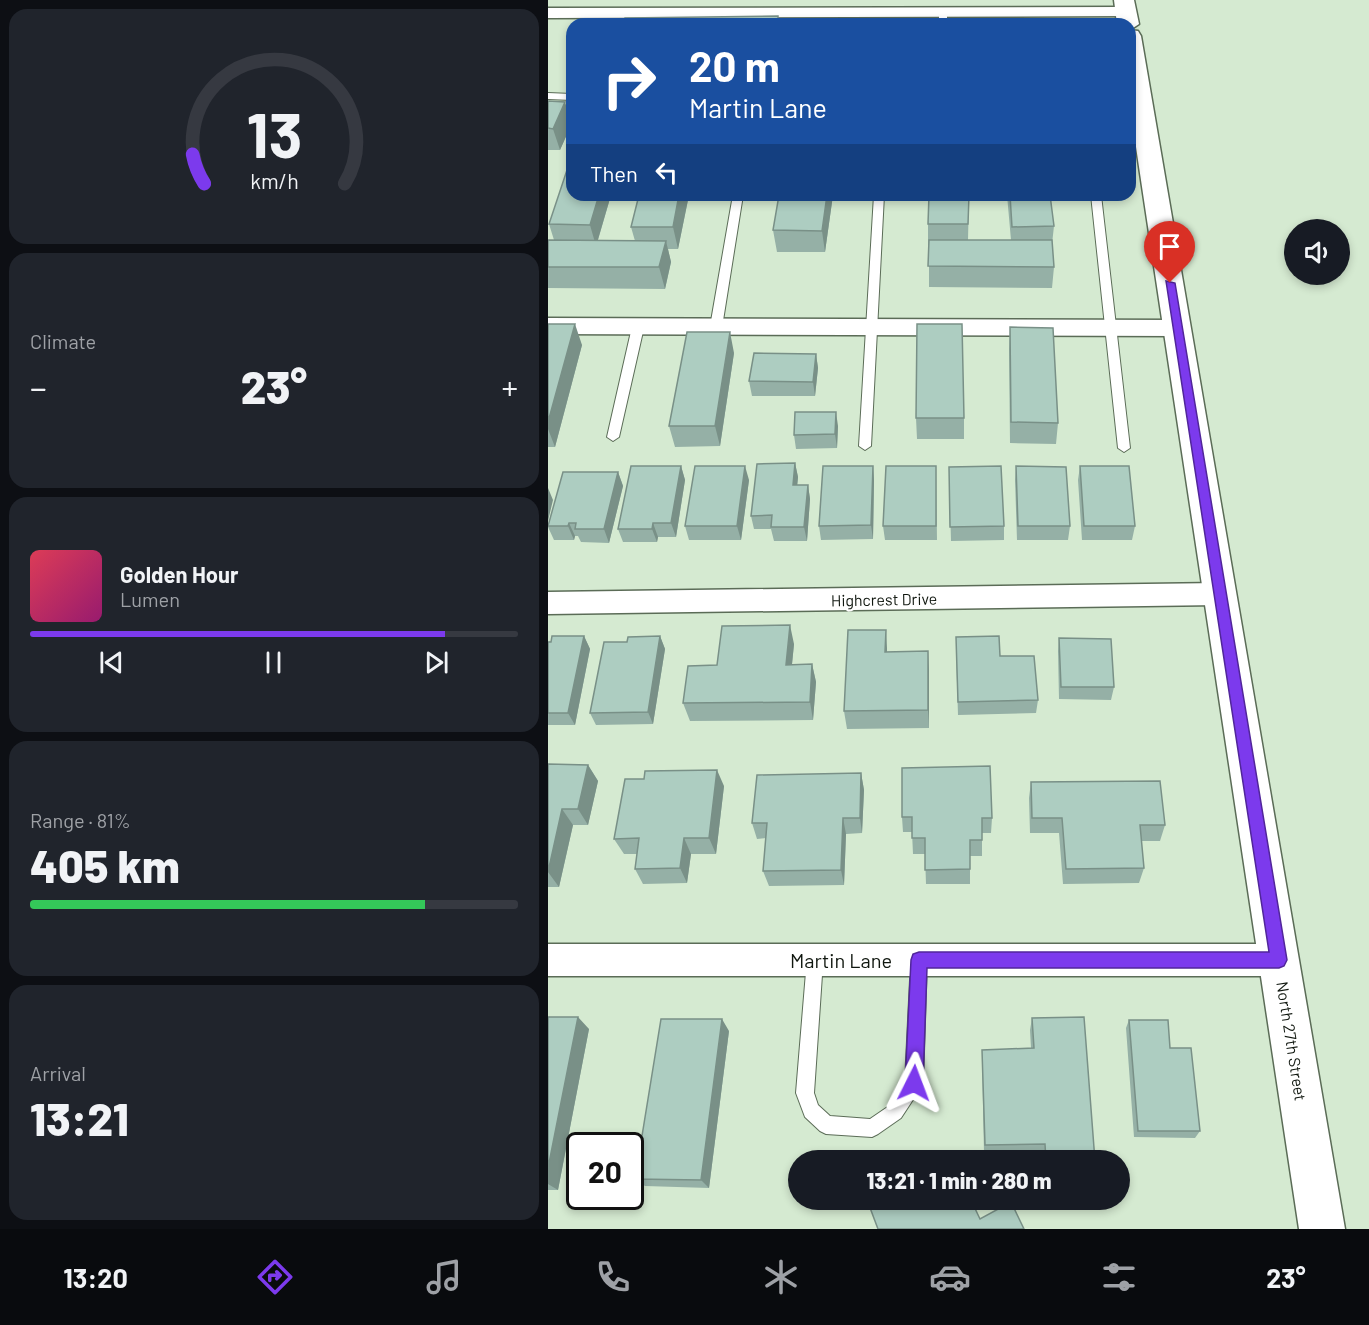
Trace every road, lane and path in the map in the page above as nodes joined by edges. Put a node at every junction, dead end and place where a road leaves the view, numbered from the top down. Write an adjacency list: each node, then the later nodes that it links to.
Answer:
1 (548, 13): 2 (street)
2 (943, 18): 3 (street)
3 (1127, 18)
4 (1136, 74): 15 (street, North 27th Street)
5 (548, 96): 6 (lane)
6 (566, 97)
7 (737, 201): 12 (lane)
8 (879, 201): 13 (lane)
9 (1097, 201): 14 (lane)
10 (548, 326): 11 (street)
11 (638, 327): 12 (street); 16 (lane)
12 (716, 327): 13 (street)
13 (871, 327): 14 (street); 17 (lane)
14 (1111, 328): 15 (street); 18 (lane)
15 (1177, 328): 19 (street, North 27th Street)
16 (613, 438)
17 (865, 446)
18 (1124, 448)
19 (1219, 594): 20 (street, Highcrest Drive); 24 (street, North 27th Street)
20 (548, 603)
21 (548, 960): 22 (street, Martin Lane)
22 (815, 960): 23 (street, Martin Lane); 23 (lane)
23 (919, 960): 24 (street, Martin Lane)
24 (1279, 960): 25 (street, North 27th Street)
25 (1322, 1229)

